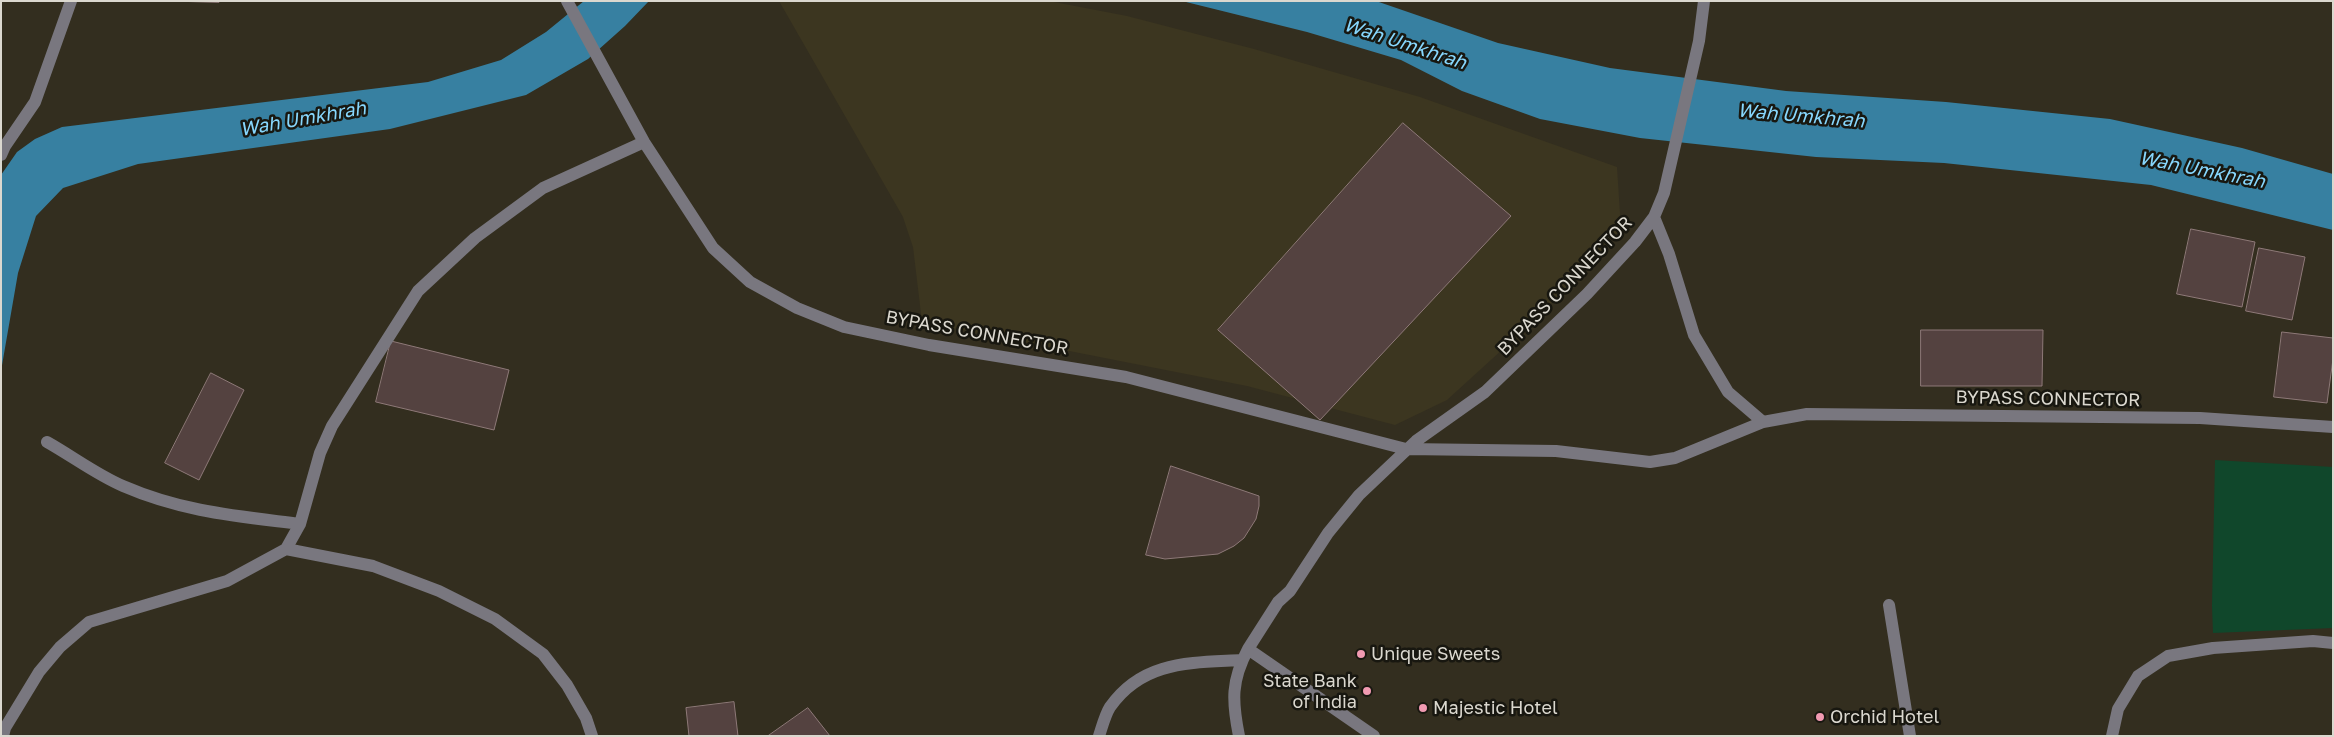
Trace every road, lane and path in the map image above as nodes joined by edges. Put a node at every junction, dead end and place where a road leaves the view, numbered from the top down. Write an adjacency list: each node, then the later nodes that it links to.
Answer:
1 (71, 1): 5 (street)
2 (568, 1): 4 (street, BYPASS CONNECTOR)
3 (1704, 1): 6 (street)
4 (644, 142): 10 (street, BYPASS CONNECTOR); 11 (street)
5 (1, 155)
6 (1654, 217): 7 (street, BYPASS CONNECTOR); 10 (street, BYPASS CONNECTOR)
7 (1763, 422): 8 (street, BYPASS CONNECTOR); 10 (street, BYPASS CONNECTOR)
8 (2333, 427)
9 (47, 442): 11 (street)
10 (1406, 449): 15 (street)
11 (300, 524): 12 (street)
12 (286, 549): 16 (street); 17 (street)
13 (1889, 605): 21 (street)
14 (2333, 643): 22 (street)
15 (1245, 655): 18 (street); 19 (street); 20 (street)
16 (3, 736)
17 (592, 736)
18 (1099, 736)
19 (1239, 736)
20 (1374, 736)
21 (1910, 736)
22 (2112, 736)

